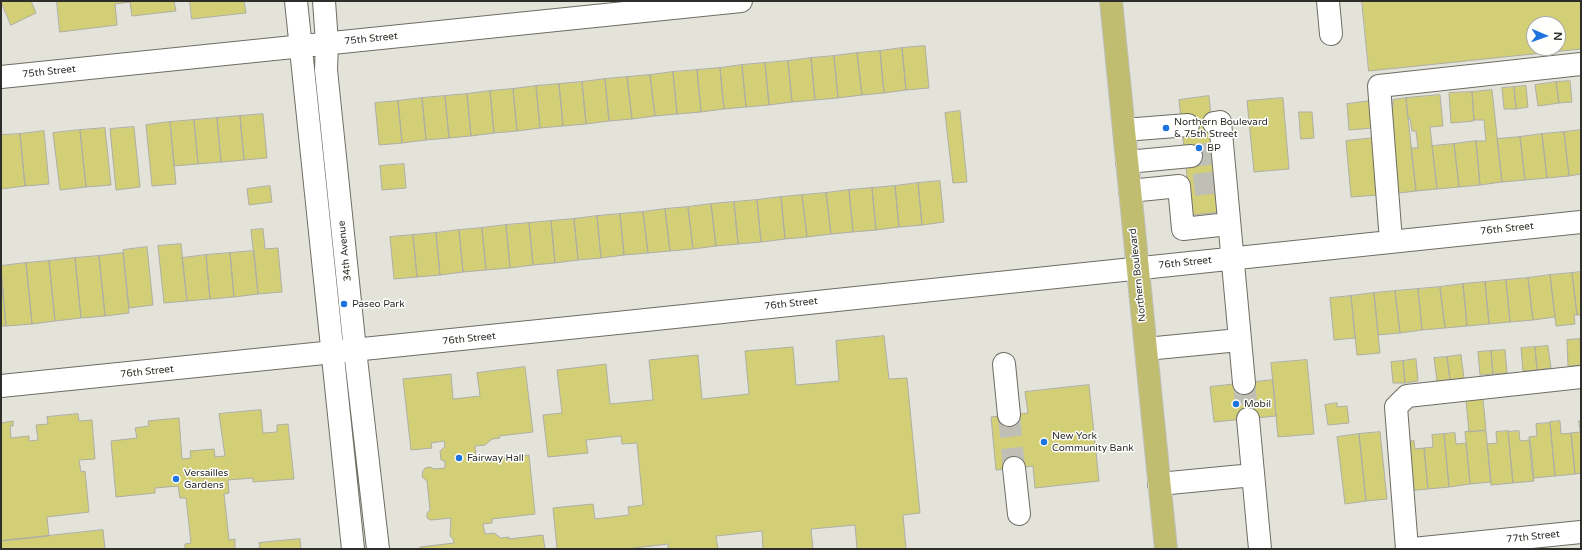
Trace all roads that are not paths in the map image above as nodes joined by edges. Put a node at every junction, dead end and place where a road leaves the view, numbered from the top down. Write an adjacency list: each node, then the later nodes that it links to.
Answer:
1 (296, 1): 8 (street)
2 (324, 1): 7 (street, 34th Avenue)
3 (741, 1): 7 (street, 75th Street)
4 (1111, 1): 13 (main road, Northern Boulevard)
5 (1328, 1): 6 (street)
6 (1331, 34)
7 (327, 43): 8 (street, 75th Street); 24 (street, 34th Avenue)
8 (301, 46): 10 (street, 75th Street); 25 (street)
9 (1581, 64): 19 (street)
10 (1, 77)
11 (1214, 122): 18 (street)
12 (1188, 125): 13 (street)
13 (1124, 130): 15 (main road, Northern Boulevard)
14 (1191, 156): 15 (street)
15 (1127, 162): 16 (main road, Northern Boulevard)
16 (1130, 191): 18 (street); 21 (main road, Northern Boulevard)
17 (1581, 222): 19 (street, 76th Street)
18 (1228, 224): 20 (street)
19 (1391, 241): 20 (street, 76th Street)
20 (1231, 258): 21 (street, 76th Street); 22 (street)
21 (1138, 268): 23 (main road, Northern Boulevard); 24 (street, 76th Street)
22 (1240, 340): 23 (street); 28 (street)
23 (1146, 349): 34 (main road, Northern Boulevard)
24 (355, 350): 25 (street, 76th Street); 38 (street, 34th Avenue)
25 (332, 353): 29 (street, 76th Street); 37 (street)
26 (1004, 364): 30 (street)
27 (1581, 377): 41 (street)
28 (1244, 383)
29 (1, 386)
30 (1009, 415)
31 (1248, 419): 33 (street)
32 (1014, 468): 35 (street)
33 (1253, 475): 34 (street); 40 (street)
34 (1159, 484): 39 (main road, Northern Boulevard)
35 (1019, 514)
36 (1581, 532): 42 (street, 77th Street)
37 (353, 549)
38 (378, 549)
39 (1166, 549)
40 (1260, 549)
41 (1407, 549)
42 (1413, 549)

